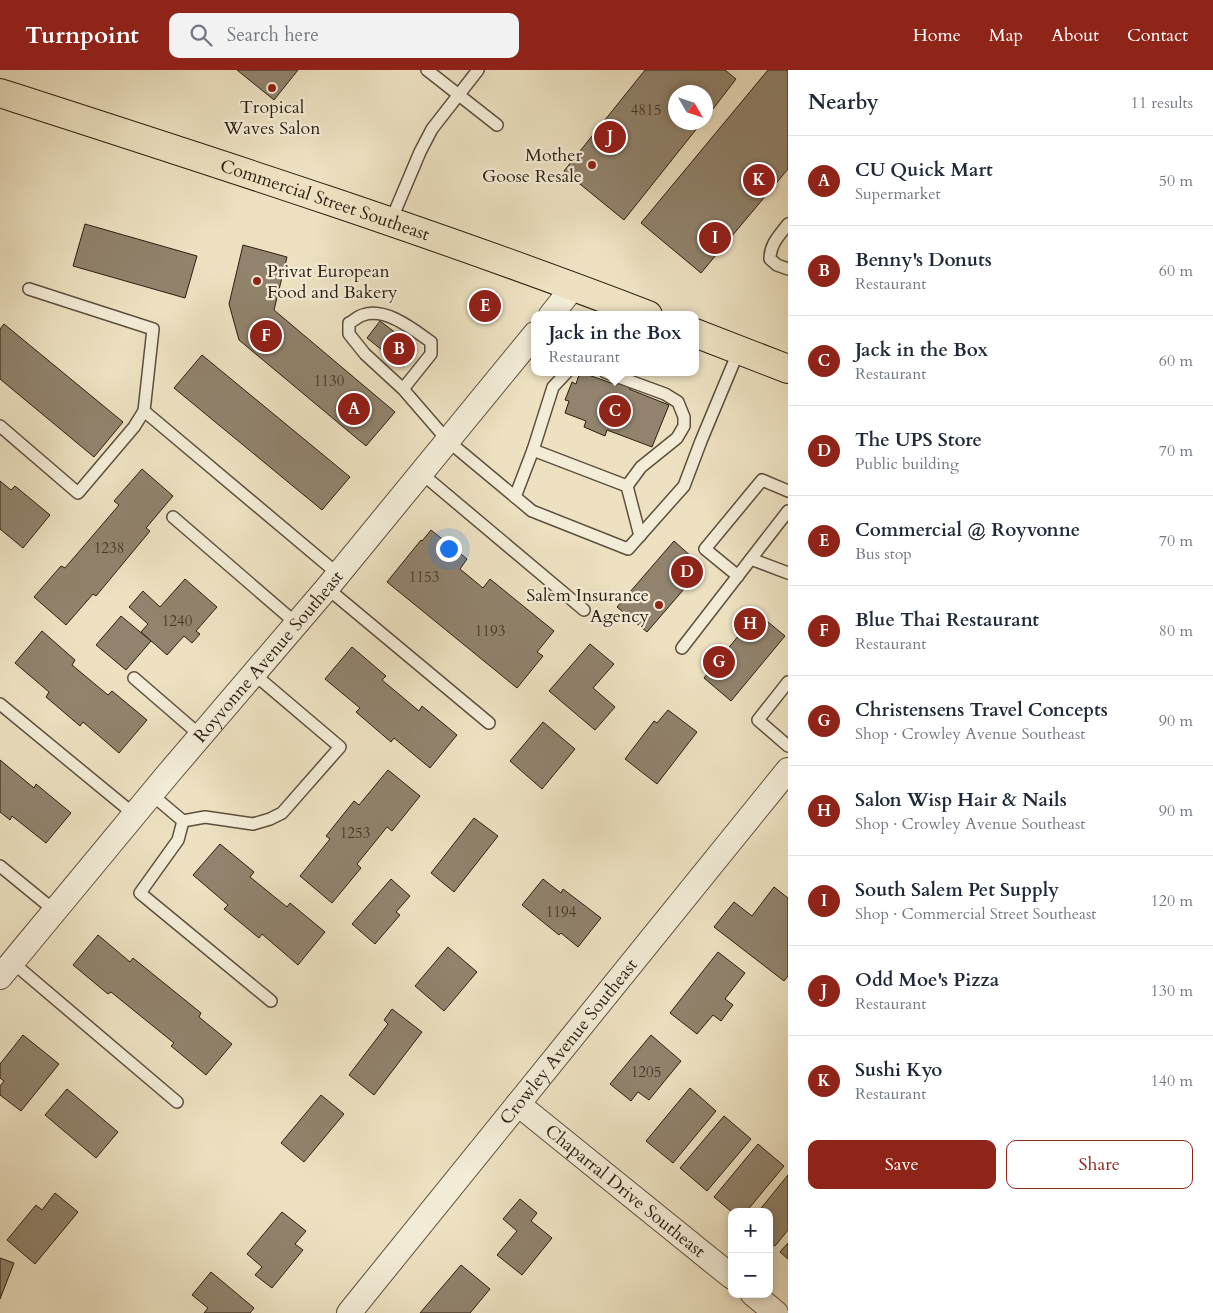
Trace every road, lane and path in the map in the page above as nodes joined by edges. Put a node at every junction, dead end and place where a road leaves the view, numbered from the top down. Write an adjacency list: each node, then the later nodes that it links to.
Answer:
1 (427, 70): 4 (lane)
2 (478, 70): 4 (lane)
3 (0, 93): 6 (main road, Commercial Street Southeast)
4 (459, 94): 5 (lane); 6 (lane)
5 (497, 125)
6 (390, 222): 9 (main road, Commercial Street Southeast)
7 (788, 224): 8 (lane)
8 (788, 269)
9 (574, 286): 11 (street); 12 (main road, Commercial Street Southeast)
10 (29, 289): 20 (lane)
11 (554, 311)
12 (638, 311)
13 (699, 335): 15 (main road)
14 (531, 339): 22 (street, Royvonne Avenue Southeast)
15 (739, 350): 16 (main road); 30 (lane)
16 (788, 368)
17 (563, 376): 23 (lane)
18 (616, 376): 25 (lane)
19 (403, 389): 19 (lane); 22 (lane)
20 (144, 411): 21 (lane); 34 (lane)
21 (0, 426)
22 (448, 441): 24 (street, Royvonne Avenue Southeast); 27 (lane)
23 (533, 450): 25 (lane); 27 (lane)
24 (421, 473): 34 (street, Royvonne Avenue Southeast); 35 (lane)
25 (627, 486): 30 (lane)
26 (788, 491): 33 (lane)
27 (515, 497): 30 (lane)
28 (788, 511): 31 (lane)
29 (173, 517): 36 (lane)
30 (640, 536)
31 (751, 559): 32 (lane); 33 (lane)
32 (788, 573)
33 (738, 576): 37 (lane)
34 (333, 581): 36 (street, Royvonne Avenue Southeast); 42 (lane)
35 (584, 610)
36 (297, 624): 38 (street, Royvonne Avenue Southeast)
37 (682, 648)
38 (254, 674): 43 (street, Royvonne Avenue Southeast); 48 (lane)
39 (134, 678): 43 (lane)
40 (788, 682): 44 (lane)
41 (0, 704): 47 (lane)
42 (489, 723)
43 (201, 736): 46 (street, Royvonne Avenue Southeast)
44 (788, 746)
45 (788, 770): 54 (street, Crowley Avenue Southeast)
46 (151, 794): 47 (street, Royvonne Avenue Southeast); 48 (lane)
47 (135, 815): 50 (street, Royvonne Avenue Southeast)
48 (183, 821): 52 (lane)
49 (0, 866): 50 (lane)
50 (55, 911): 51 (street, Royvonne Avenue Southeast)
51 (6, 970): 53 (lane)
52 (271, 1001)
53 (177, 1102)
54 (518, 1104): 55 (street, Chaparral Drive Southeast); 57 (street, Crowley Avenue Southeast)
55 (728, 1274)
56 (758, 1298): 58 (street)
57 (349, 1313)
58 (776, 1313)

